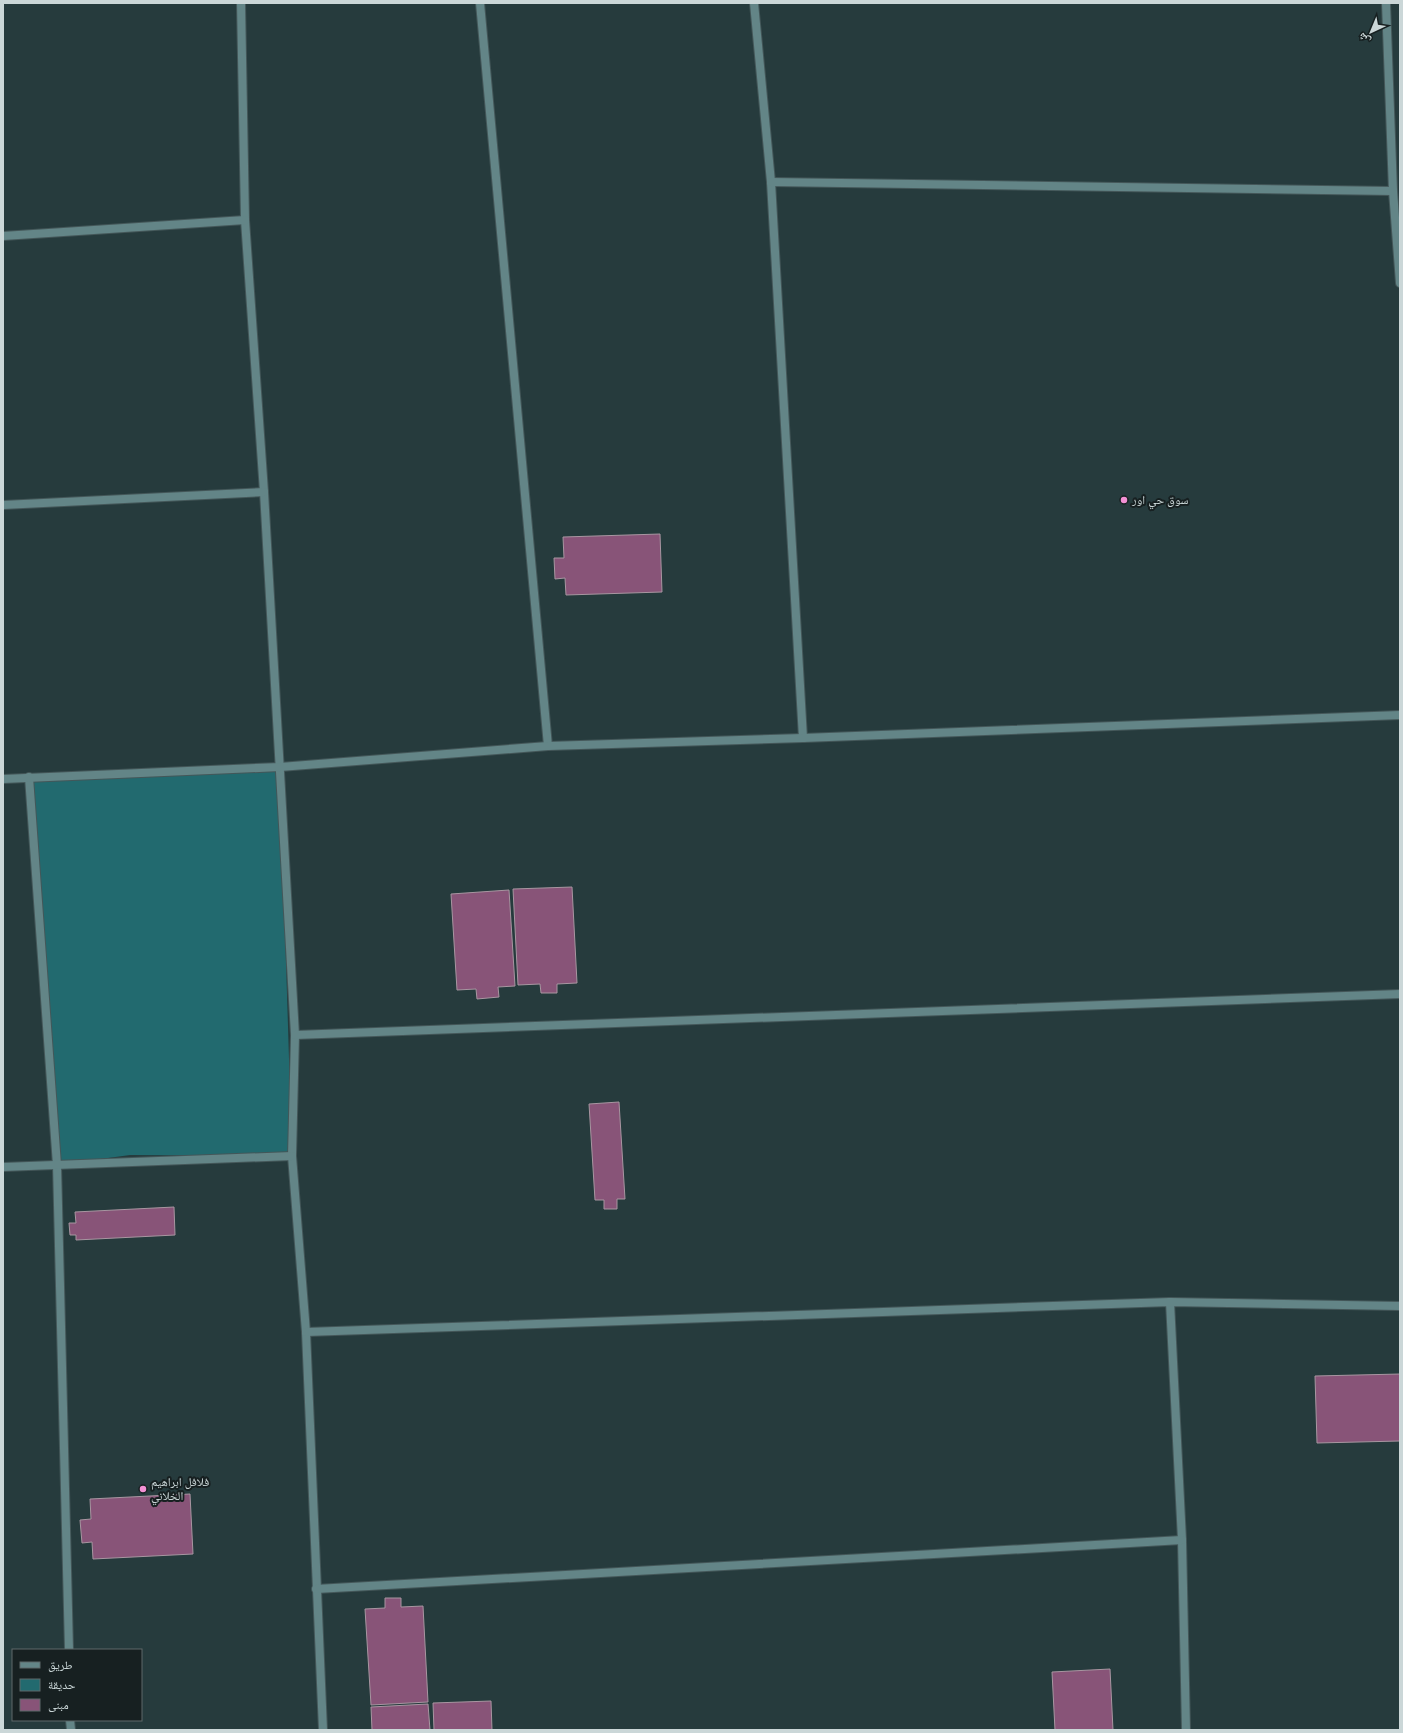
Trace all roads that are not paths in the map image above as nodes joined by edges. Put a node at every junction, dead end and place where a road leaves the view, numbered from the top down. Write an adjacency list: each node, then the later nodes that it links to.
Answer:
1 (241, 3): 7 (street)
2 (480, 3): 14 (street)
3 (754, 3): 5 (street)
4 (1386, 3): 6 (street)
5 (771, 182): 6 (street); 13 (street)
6 (1393, 191): 9 (street)
7 (245, 220): 8 (street); 10 (street)
8 (3, 236)
9 (1400, 284)
10 (264, 492): 11 (street); 15 (street)
11 (3, 505)
12 (1400, 715): 13 (street)
13 (803, 738): 14 (street)
14 (548, 746): 15 (street)
15 (280, 767): 16 (street); 19 (street)
16 (28, 778): 17 (street); 21 (street)
17 (3, 779)
18 (1400, 994): 19 (street)
19 (295, 1035): 20 (street)
20 (292, 1156): 21 (street); 25 (street)
21 (56, 1165): 22 (street); 28 (street)
22 (3, 1167)
23 (1170, 1302): 24 (street); 25 (street); 26 (street)
24 (1400, 1306)
25 (306, 1332): 27 (street)
26 (1182, 1540): 27 (street); 30 (street)
27 (316, 1589): 29 (street)
28 (69, 1649)
29 (322, 1730)
30 (1186, 1730)

